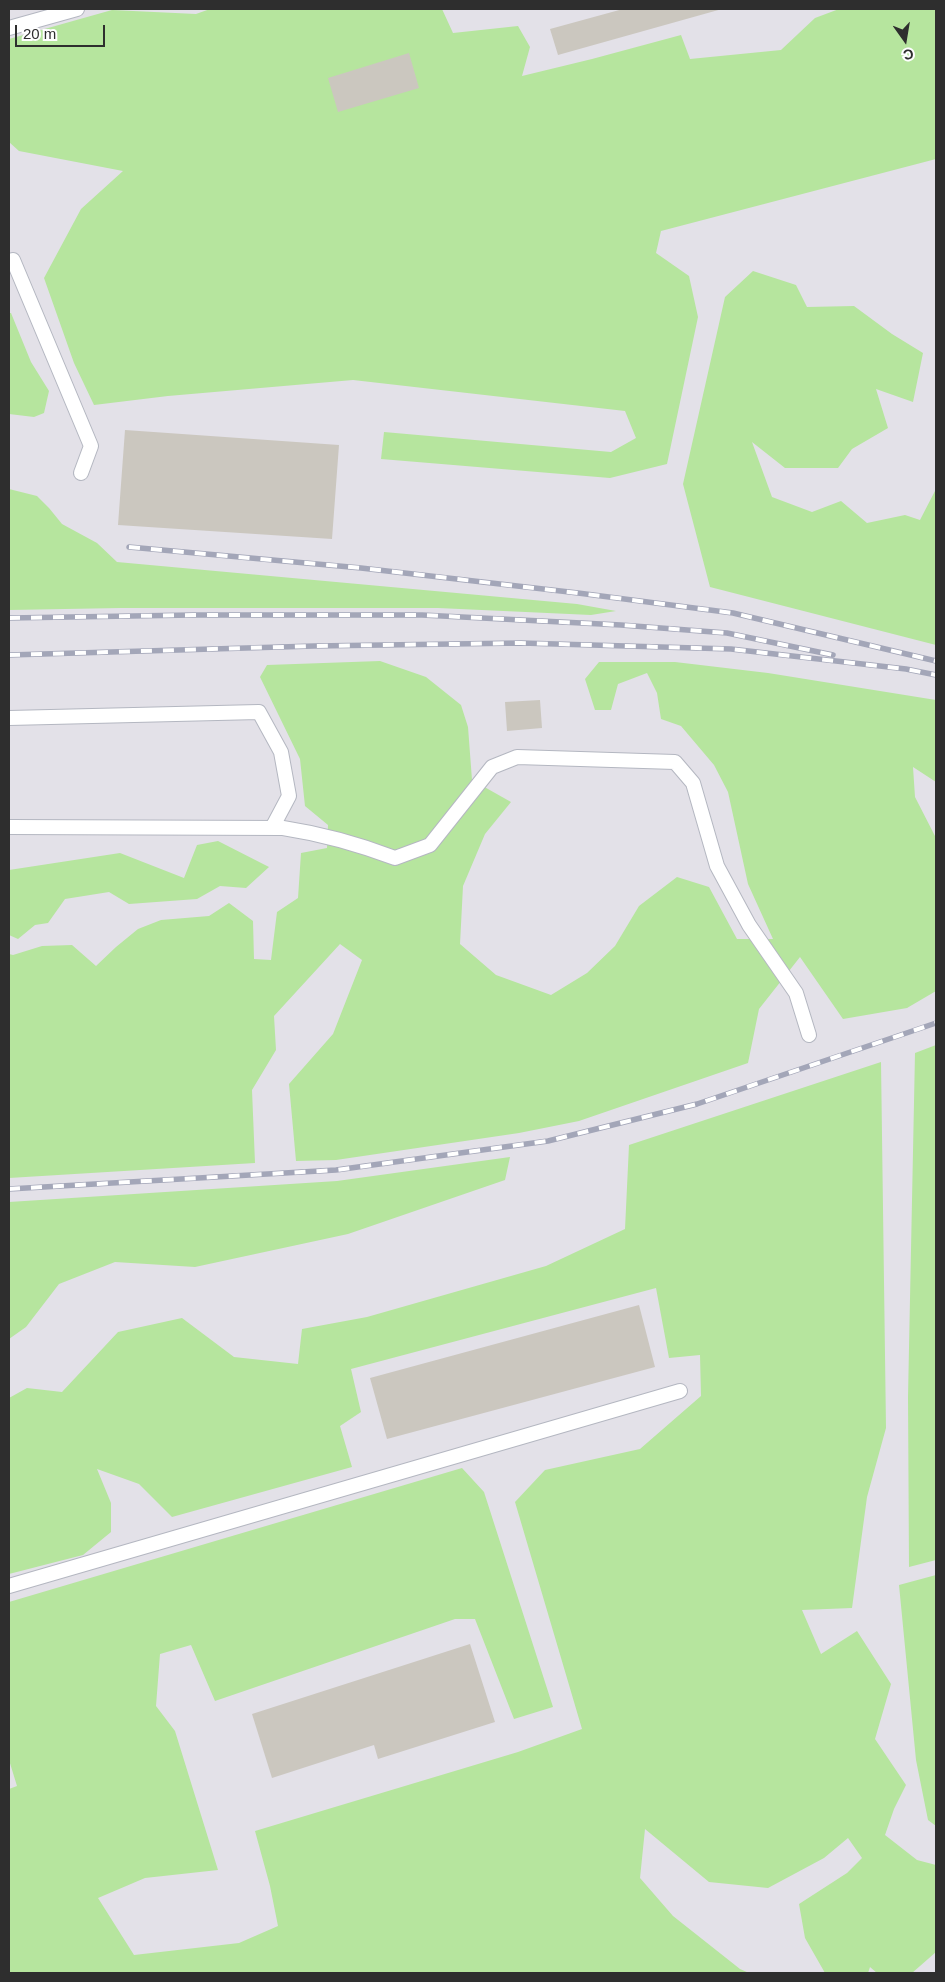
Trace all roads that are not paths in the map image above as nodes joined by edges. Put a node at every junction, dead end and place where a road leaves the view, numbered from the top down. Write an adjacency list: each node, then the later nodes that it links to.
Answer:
1 (77, 9): 2 (lane)
2 (9, 28)
3 (9, 261): 4 (lane)
4 (81, 473)
5 (9, 718): 7 (lane)
6 (9, 827): 7 (lane)
7 (272, 828): 8 (lane)
8 (809, 1035)
9 (680, 1391): 10 (lane)
10 (9, 1586)

